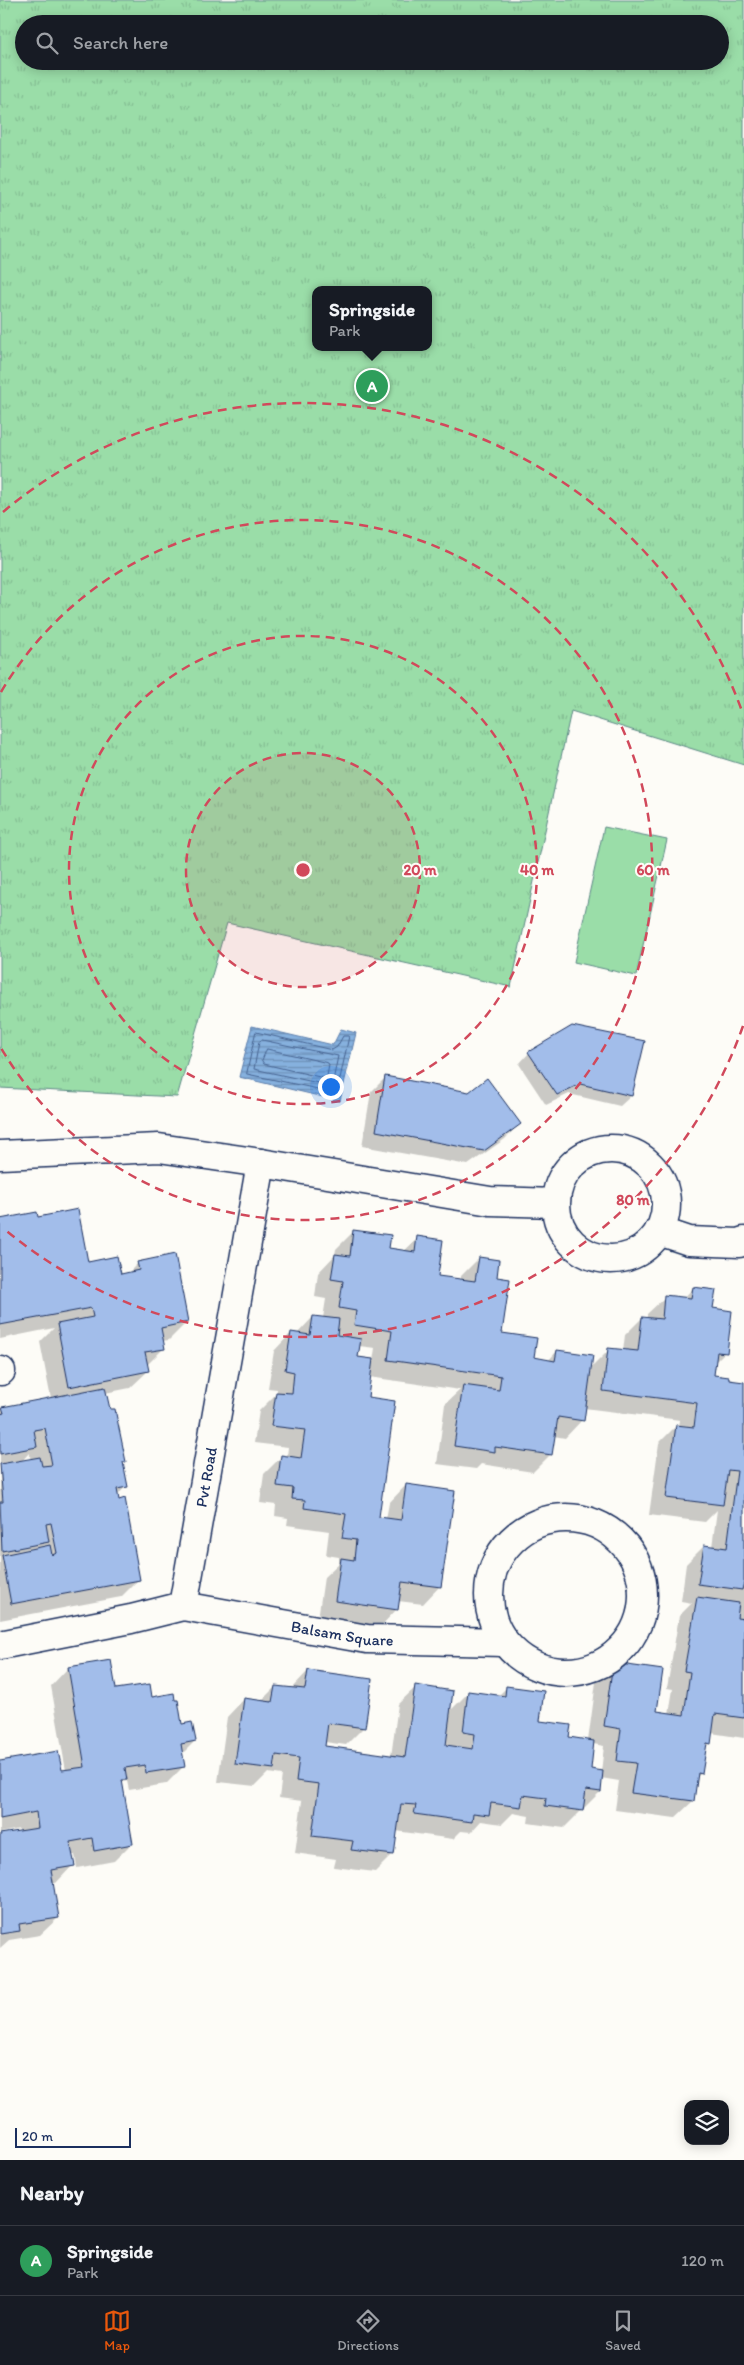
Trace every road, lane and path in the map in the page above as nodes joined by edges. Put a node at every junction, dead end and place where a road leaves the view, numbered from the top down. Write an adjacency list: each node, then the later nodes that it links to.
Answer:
1 (0, 1156): 2 (lane)
2 (261, 1163): 3 (lane); 6 (lane, Pvt Road)
3 (555, 1203): 4 (lane); 4 (lane)
4 (659, 1231): 5 (lane)
5 (744, 1241)
6 (183, 1606): 7 (lane, Balsam Square); 8 (lane)
7 (504, 1642): 7 (lane)
8 (0, 1645)

